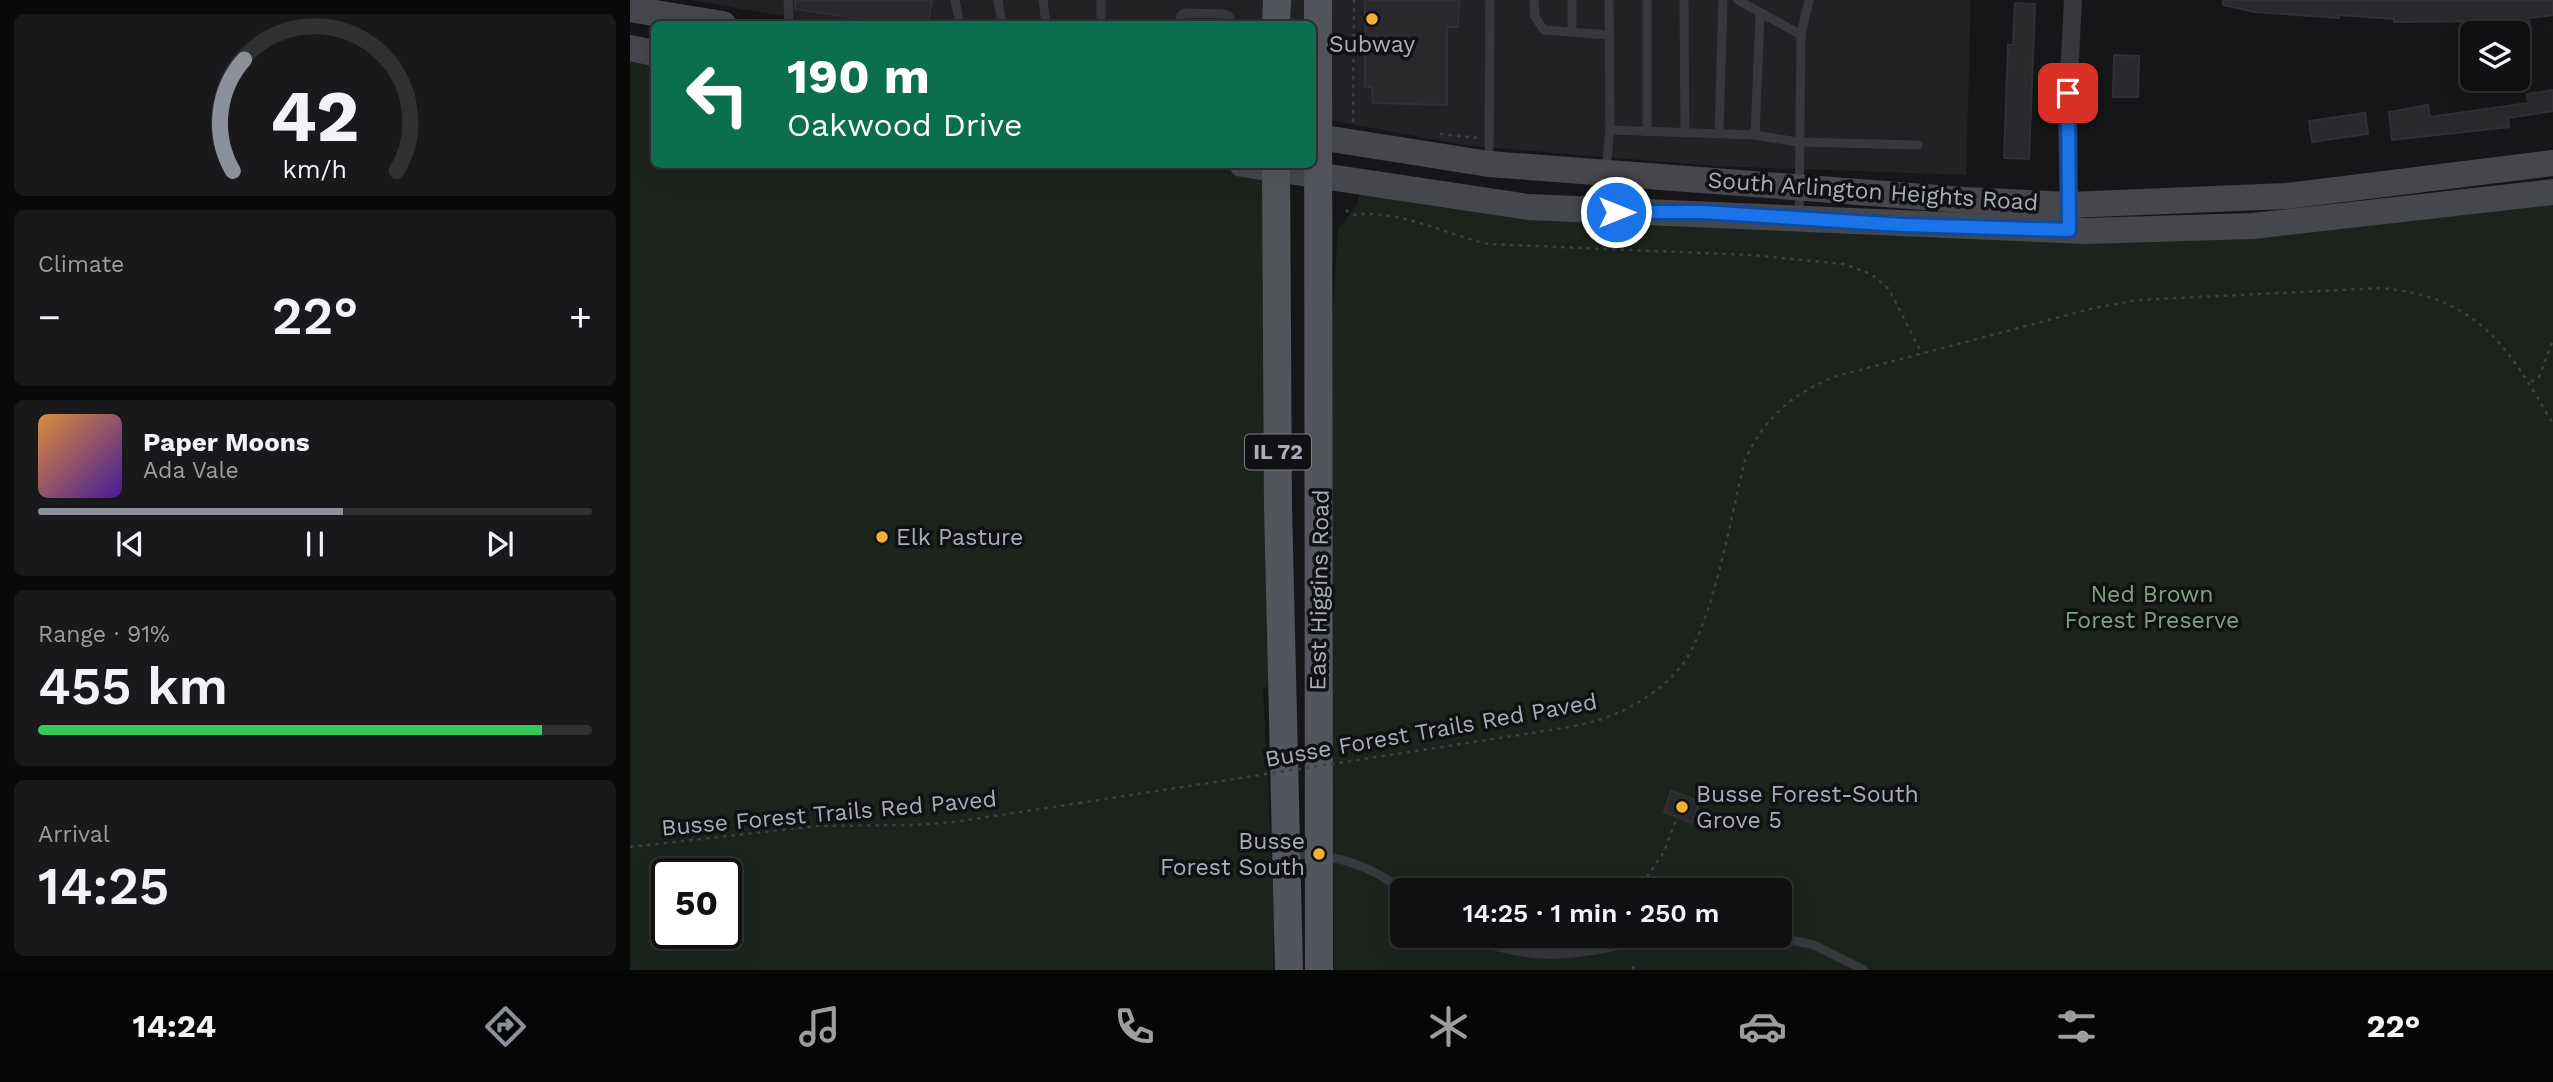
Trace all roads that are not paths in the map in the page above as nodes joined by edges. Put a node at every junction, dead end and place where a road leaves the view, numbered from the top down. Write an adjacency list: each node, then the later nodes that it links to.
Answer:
1 (788, 0): 21 (lane)
2 (956, 0): 22 (lane)
3 (998, 0): 23 (lane)
4 (1043, 0): 24 (lane)
5 (1101, 0): 25 (lane)
6 (1277, 0): 28 (main road)
7 (1318, 0): 39 (main road, East Higgins Road / IL 72)
8 (1490, 0): 42 (lane)
9 (1534, 0): 29 (lane)
10 (1572, 0): 29 (lane)
11 (1609, 0): 30 (lane)
12 (1647, 0): 35 (lane)
13 (1684, 0): 36 (lane)
14 (1723, 0): 37 (lane)
15 (1738, 0): 19 (lane)
16 (1809, 0): 31 (lane)
17 (2073, 0): 50 (street)
18 (630, 9): 20 (main road)
19 (1760, 14): 31 (lane); 38 (lane)
20 (704, 21)
21 (789, 21)
22 (960, 21)
23 (1002, 21)
24 (1046, 21)
25 (1101, 21)
26 (1181, 21): 27 (lane)
27 (1230, 21)
28 (1276, 21)
29 (1572, 32): 30 (lane)
30 (1609, 35): 34 (lane)
31 (1801, 35): 40 (lane)
32 (630, 48): 33 (main road)
33 (651, 52)
34 (1611, 130): 35 (lane); 45 (lane)
35 (1647, 132): 36 (lane)
36 (1685, 133): 37 (lane)
37 (1719, 133): 38 (lane)
38 (1755, 135): 40 (lane)
39 (1316, 136): 42 (main road, South Arlington Heights Road); 46 (main road, East Higgins Road / IL 72)
40 (1798, 142): 41 (lane); 47 (lane)
41 (1918, 145)
42 (1489, 151): 45 (main road, South Arlington Heights Road)
43 (2553, 163): 50 (main road, South Arlington Heights Road)
44 (1276, 168): 46 (main road, South Arlington Heights Road); 53 (main road, East Higgins Road / IL 72)
45 (1606, 172): 47 (main road, South Arlington Heights Road); 49 (lane)
46 (1319, 178): 49 (main road, South Arlington Heights Road); 52 (main road, East Higgins Road / IL 72)
47 (1797, 188): 50 (main road, South Arlington Heights Road); 51 (lane)
48 (2553, 192): 50 (main road, South Arlington Heights Road)
49 (1602, 212): 51 (main road, South Arlington Heights Road)
50 (2069, 217): 51 (main road, South Arlington Heights Road)
51 (1799, 218)
52 (1319, 853): 53 (lane); 54 (lane); 59 (main road, East Higgins Road / IL 72)
53 (1287, 854): 58 (main road, East Higgins Road / IL 72)
54 (1390, 880)
55 (1792, 940): 60 (lane)
56 (1501, 948): 57 (lane)
57 (1623, 948)
58 (1289, 970)
59 (1319, 970)
60 (1864, 970)

